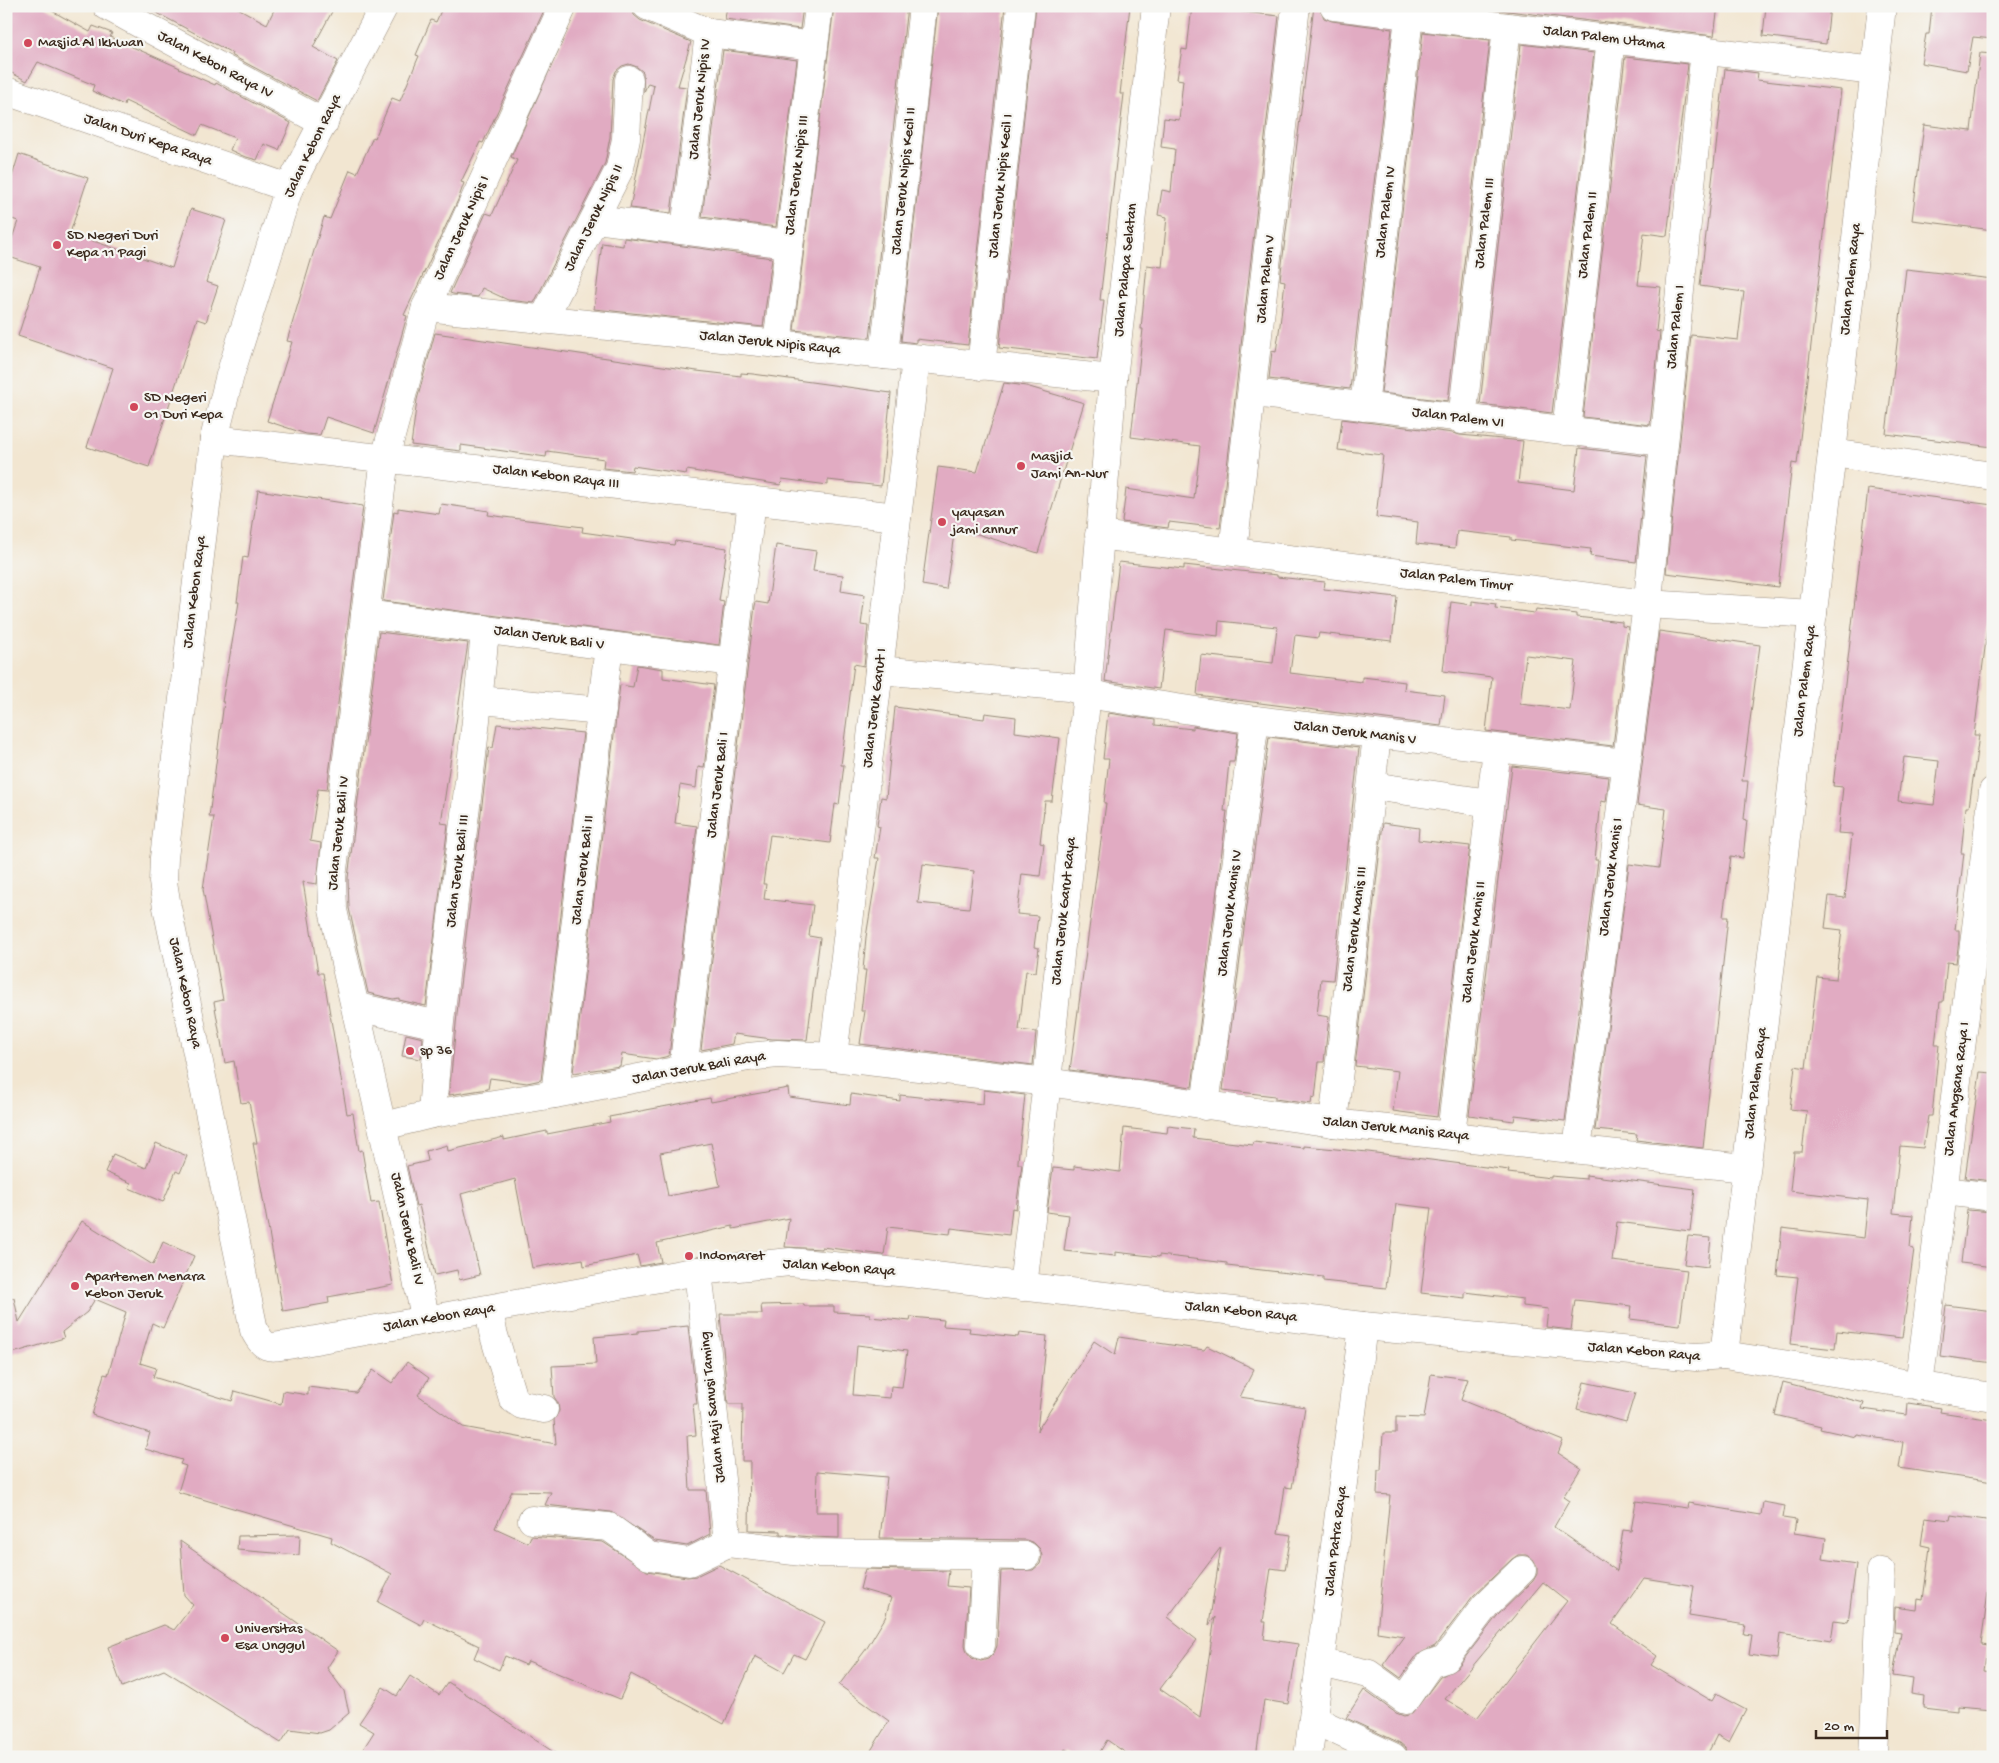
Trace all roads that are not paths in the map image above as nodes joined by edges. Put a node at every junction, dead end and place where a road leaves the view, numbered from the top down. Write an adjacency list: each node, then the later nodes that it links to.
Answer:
1 (107, 6): 21 (street, Jalan Kebon Raya IV)
2 (384, 6): 21 (street, Jalan Kebon Raya)
3 (563, 6): 26 (street, Jalan Jeruk Nipis I)
4 (647, 6): 14 (street, Jalan Jeruk Nipis IV)
5 (819, 6): 16 (street, Jalan Jeruk Nipis III)
6 (923, 6): 29 (street, Jalan Jeruk Nipis Kecil II)
7 (1021, 6): 31 (street, Jalan Jeruk Nipis Kecil I)
8 (1156, 6): 32 (street, Jalan Palapa Selatan)
9 (1296, 6): 33 (street, Jalan Palem V)
10 (1334, 6): 12 (street, Jalan Palem Utama)
11 (1882, 6): 18 (street, Jalan Palem Raya)
12 (1409, 17): 13 (street, Jalan Palem Utama); 34 (street, Jalan Palem IV)
13 (1508, 26): 15 (street, Jalan Palem Utama); 35 (street, Jalan Palem III)
14 (709, 33): 16 (street); 24 (street, Jalan Jeruk Nipis IV)
15 (1611, 39): 17 (street, Jalan Palem Utama); 36 (street, Jalan Palem II)
16 (814, 46): 25 (street, Jalan Jeruk Nipis III)
17 (1705, 50): 18 (street, Jalan Palem Utama); 38 (street, Jalan Palem I)
18 (1874, 71): 39 (street, Jalan Palem Raya)
19 (629, 80): 23 (street, Jalan Jeruk Nipis II)
20 (6, 91): 22 (street, Jalan Duri Kepa Raya)
21 (324, 123): 22 (street, Jalan Kebon Raya)
22 (289, 188): 37 (street, Jalan Kebon Raya)
23 (596, 219): 24 (street); 27 (street, Jalan Jeruk Nipis II)
24 (684, 230): 25 (street)
25 (788, 244): 28 (street, Jalan Jeruk Nipis III)
26 (426, 307): 27 (street, Jalan Jeruk Nipis Raya); 40 (street, Jalan Jeruk Nipis I)
27 (543, 320): 28 (street, Jalan Jeruk Nipis Raya)
28 (777, 344): 29 (street, Jalan Jeruk Nipis Raya)
29 (884, 355): 30 (street, Jalan Jeruk Nipis Raya)
30 (916, 359): 31 (street, Jalan Jeruk Nipis Raya); 43 (street, Jalan Jeruk Garut I)
31 (980, 366): 32 (street, Jalan Jeruk Nipis Raya)
32 (1113, 380): 44 (street, Jalan Palapa Selatan)
33 (1253, 394): 34 (street, Jalan Palem VI); 45 (street, Jalan Palem V)
34 (1364, 407): 35 (street, Jalan Palem VI)
35 (1462, 420): 36 (street, Jalan Palem VI)
36 (1566, 431): 38 (street, Jalan Palem VI)
37 (214, 439): 40 (street, Jalan Kebon Raya III); 81 (street, Jalan Kebon Raya)
38 (1664, 442): 46 (street, Jalan Palem I)
39 (1832, 453): 41 (street); 48 (street, Jalan Palem Raya)
40 (385, 458): 42 (street, Jalan Kebon Raya III); 47 (street, Jalan Jeruk Bali IV)
41 (1993, 476)
42 (752, 500): 43 (street, Jalan Kebon Raya III); 51 (street, Jalan Jeruk Bali I)
43 (898, 517): 52 (street, Jalan Jeruk Garut I)
44 (1100, 535): 45 (street, Jalan Palem Timur); 53 (street, Jalan Jeruk Garut Raya)
45 (1233, 552): 46 (street, Jalan Palem Timur)
46 (1646, 604): 48 (street, Jalan Palem Timur); 59 (street, Jalan Jeruk Manis I)
47 (365, 614): 49 (street, Jalan Jeruk Bali V); 63 (street, Jalan Jeruk Bali IV)
48 (1813, 614): 75 (street, Jalan Palem Raya)
49 (485, 629): 50 (street, Jalan Jeruk Bali V); 54 (street, Jalan Jeruk Bali III)
50 (609, 646): 51 (street, Jalan Jeruk Bali V); 55 (street, Jalan Jeruk Bali II)
51 (732, 662): 66 (street, Jalan Jeruk Bali I)
52 (879, 670): 53 (street, Jalan Jeruk Manis V); 65 (street, Jalan Jeruk Garut I)
53 (1086, 692): 56 (street, Jalan Jeruk Manis V); 67 (street, Jalan Jeruk Garut Raya)
54 (480, 700): 55 (street); 64 (street, Jalan Jeruk Bali III)
55 (602, 711): 68 (street, Jalan Jeruk Bali II)
56 (1255, 720): 57 (street, Jalan Jeruk Manis V); 69 (street, Jalan Jeruk Manis IV)
57 (1377, 736): 58 (street, Jalan Jeruk Manis V); 60 (street, Jalan Jeruk Manis III)
58 (1497, 749): 59 (street, Jalan Jeruk Manis V); 62 (street, Jalan Jeruk Manis II)
59 (1626, 763): 74 (street, Jalan Jeruk Manis I)
60 (1372, 786): 62 (street); 71 (street, Jalan Jeruk Manis III)
61 (1993, 791): 76 (street, Jalan Angsana Raya I)
62 (1490, 803): 73 (street, Jalan Jeruk Manis II)
63 (357, 1007): 64 (street); 72 (street, Jalan Jeruk Bali IV)
64 (438, 1025): 70 (street, Jalan Jeruk Bali III)
65 (834, 1057): 66 (street, Jalan Jeruk Bali Raya); 67 (street, Jalan Jeruk Bali Raya)
66 (683, 1070): 68 (street, Jalan Jeruk Bali Raya)
67 (1047, 1082): 69 (street, Jalan Jeruk Manis Raya); 79 (street, Jalan Jeruk Garut Raya)
68 (555, 1094): 70 (street, Jalan Jeruk Bali Raya)
69 (1206, 1106): 71 (street, Jalan Jeruk Manis Raya)
70 (432, 1114): 72 (street, Jalan Jeruk Bali Raya)
71 (1333, 1123): 73 (street, Jalan Jeruk Manis Raya)
72 (384, 1126): 81 (street, Jalan Jeruk Bali IV)
73 (1451, 1134): 74 (street, Jalan Jeruk Manis Raya)
74 (1577, 1149): 75 (street, Jalan Jeruk Manis Raya)
75 (1745, 1168): 83 (street, Jalan Palem Raya)
76 (1945, 1191): 77 (street); 84 (street, Jalan Angsana Raya I)
77 (1993, 1197)
78 (698, 1270): 79 (street, Jalan Kebon Raya); 80 (street, Jalan Kebon Raya); 88 (street, Jalan Haji Sanusi Taming)
79 (1023, 1287): 82 (street, Jalan Kebon Raya)
80 (489, 1309): 81 (street, Jalan Kebon Raya); 86 (street)
81 (426, 1320)
82 (1363, 1326): 83 (street, Jalan Kebon Raya); 94 (street, Jalan Patra Raya)
83 (1724, 1355): 84 (street, Jalan Kebon Raya)
84 (1919, 1386): 85 (street, Jalan Kebon Raya)
85 (1993, 1397)
86 (544, 1409)
87 (532, 1520): 88 (street)
88 (728, 1543): 89 (street)
89 (986, 1556): 90 (street); 93 (street)
90 (1026, 1556)
91 (1522, 1570): 94 (street)
92 (1882, 1571): 98 (street)
93 (981, 1645)
94 (1321, 1663): 95 (street, Jalan Patra Raya)
95 (1314, 1720): 96 (street, Jalan Patra Raya); 97 (street)
96 (1308, 1757)
97 (1393, 1757)
98 (1873, 1757)

